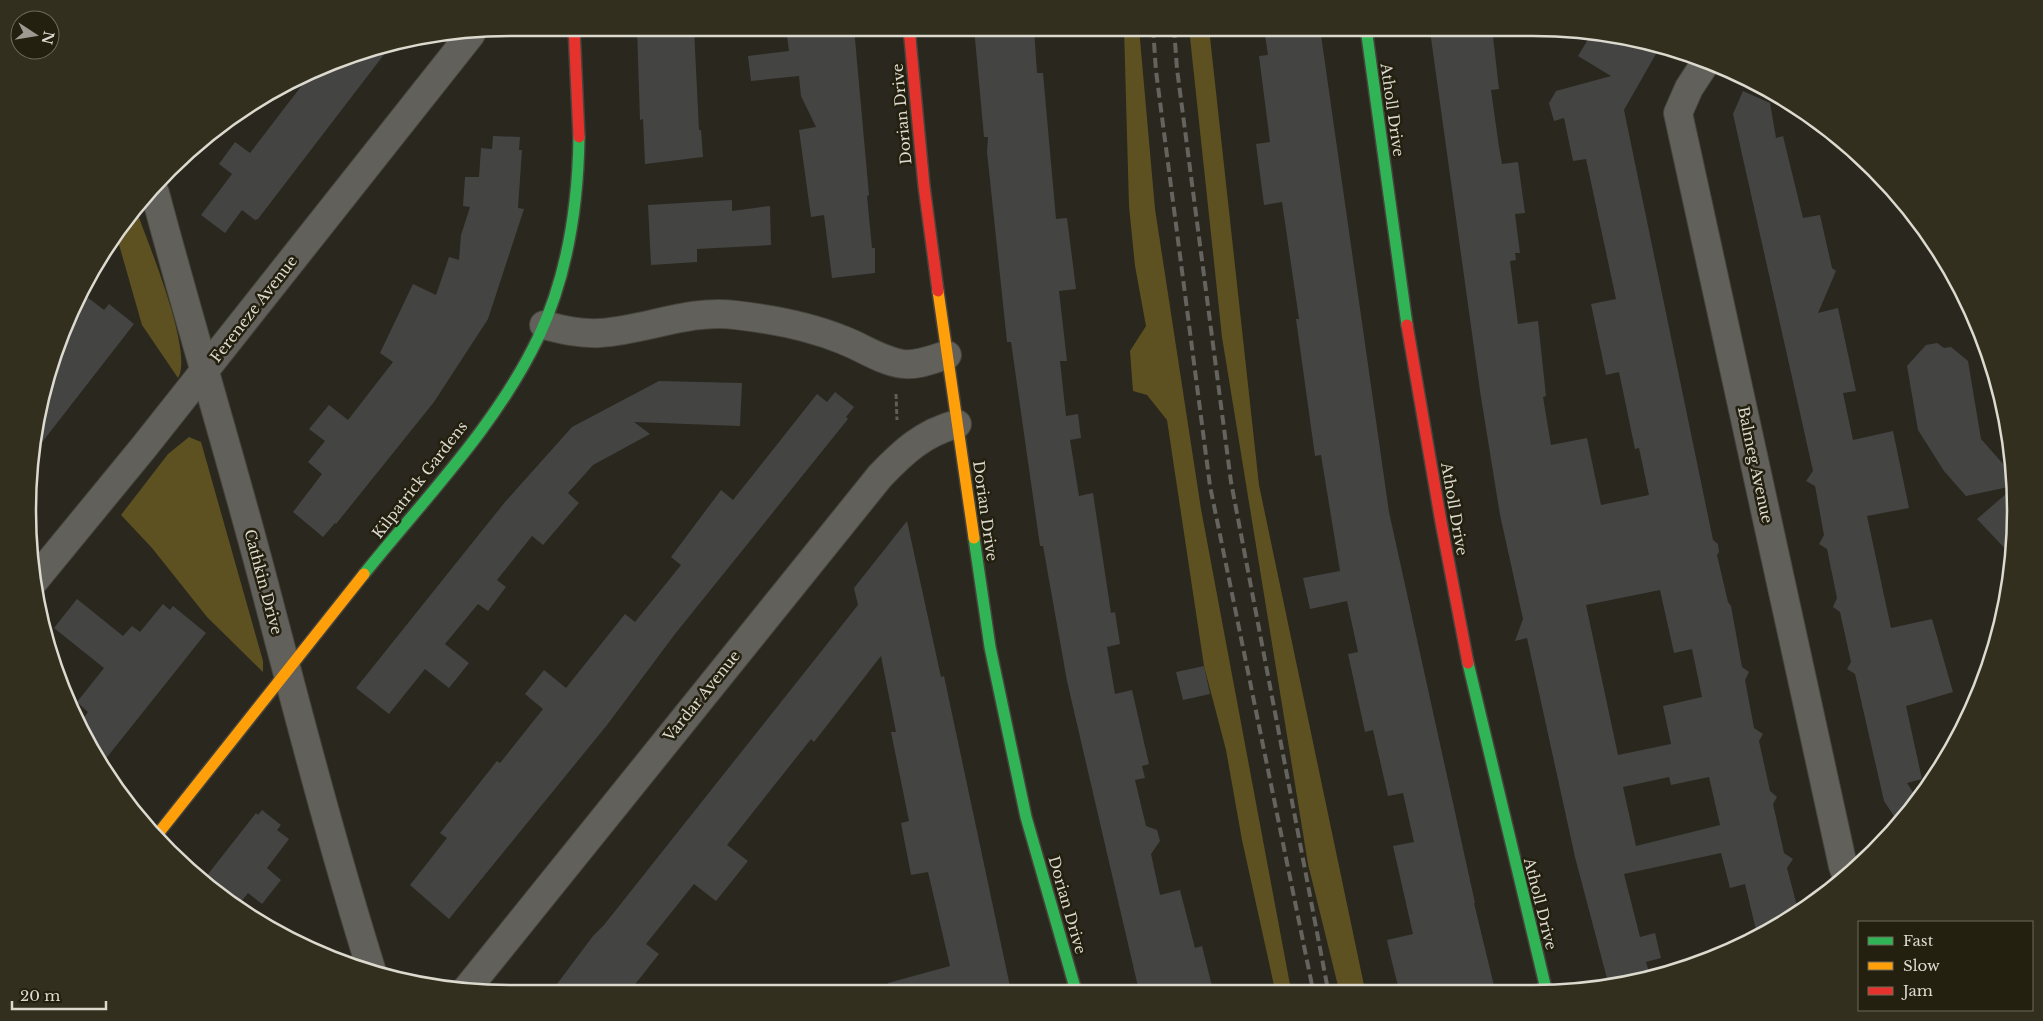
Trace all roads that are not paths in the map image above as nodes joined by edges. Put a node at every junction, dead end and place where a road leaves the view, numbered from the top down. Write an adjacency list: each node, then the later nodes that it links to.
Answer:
1 (574, 36): 7 (street, Kilpatrick Gardens)
2 (910, 36): 8 (street, Dorian Drive)
3 (1367, 36): 18 (street, Atholl Drive)
4 (468, 38): 9 (street, Fereneze Avenue)
5 (1702, 68): 14 (street, Balmeg Avenue)
6 (156, 196): 9 (street, Cathkin Drive)
7 (544, 325): 8 (street); 12 (street, Kilpatrick Gardens)
8 (947, 355): 10 (street, Dorian Drive)
9 (205, 371): 11 (street, Fereneze Avenue); 12 (street, Cathkin Drive)
10 (956, 424): 16 (street, Vardar Avenue); 17 (street, Dorian Drive)
11 (40, 573)
12 (286, 672): 13 (street, Kilpatrick Gardens); 15 (street, Cathkin Drive)
13 (161, 830)
14 (1844, 868)
15 (369, 963)
16 (471, 983)
17 (1074, 985)
18 (1545, 985)

